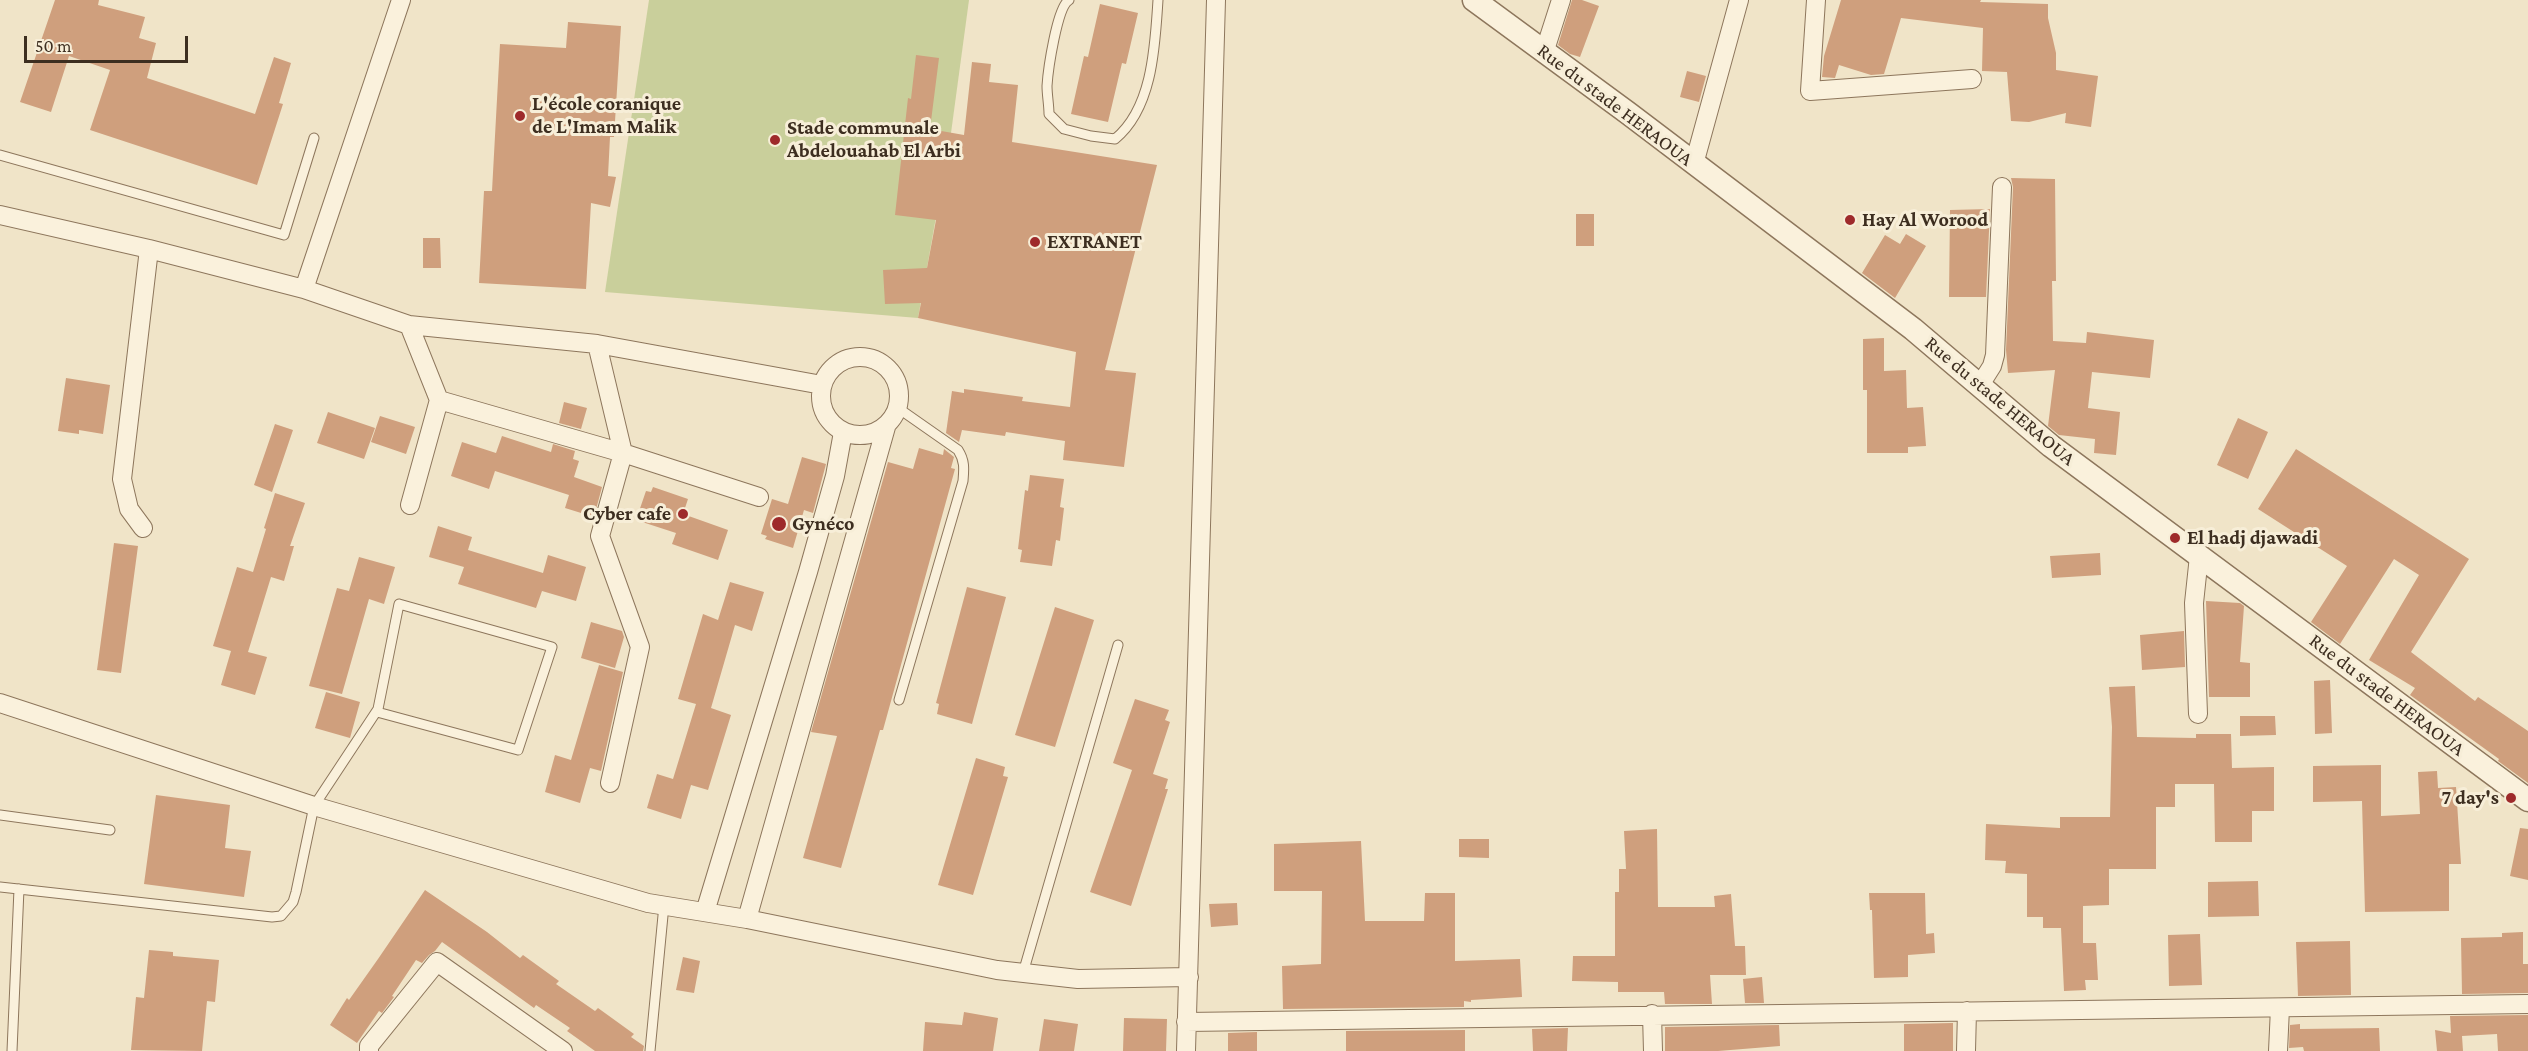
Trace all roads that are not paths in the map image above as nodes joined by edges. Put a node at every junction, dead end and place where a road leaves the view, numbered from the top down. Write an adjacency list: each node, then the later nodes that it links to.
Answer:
1 (401, 0): 17 (street)
2 (1069, 0): 3 (lane)
3 (1158, 0)
4 (1216, 0): 47 (street)
5 (1474, 0): 9 (street, Rue du stade HERAOUA)
6 (1561, 0): 9 (street)
7 (1739, 0): 13 (street)
8 (1816, 0): 10 (street)
9 (1544, 53): 13 (street, Rue du stade HERAOUA)
10 (1972, 79)
11 (314, 138): 12 (lane)
12 (0, 155)
13 (1694, 164): 21 (street, Rue du stade HERAOUA)
14 (2002, 187): 21 (street)
15 (0, 215): 16 (street)
16 (149, 249): 17 (street); 29 (street)
17 (304, 289): 18 (street)
18 (409, 325): 19 (street); 22 (street)
19 (597, 344): 20 (street); 26 (street)
20 (822, 385): 23 (street); 25 (street)
21 (1980, 385): 30 (street, Rue du stade HERAOUA)
22 (439, 400): 26 (street); 28 (street)
23 (898, 408): 24 (street); 32 (lane)
24 (886, 427): 25 (street); 45 (street)
25 (843, 432): 44 (street)
26 (623, 453): 27 (street); 36 (street)
27 (759, 497)
28 (410, 505)
29 (143, 528)
30 (2199, 556): 35 (street); 37 (street, Rue du stade HERAOUA)
31 (1118, 645): 46 (lane)
32 (899, 700)
33 (0, 704): 38 (street)
34 (377, 712): 38 (lane)
35 (2198, 714)
36 (610, 783)
37 (2528, 800)
38 (314, 806): 42 (lane); 43 (street)
39 (0, 815): 40 (lane)
40 (110, 830)
41 (0, 886): 42 (lane)
42 (19, 889): 53 (lane)
43 (664, 905): 44 (street); 56 (lane)
44 (705, 912): 45 (street)
45 (747, 919): 46 (street)
46 (1023, 973): 47 (street)
47 (1189, 977): 52 (street)
48 (2528, 1004): 49 (street)
49 (2280, 1008): 50 (street); 60 (street)
50 (1967, 1011): 51 (street); 59 (street)
51 (1652, 1014): 52 (street); 58 (street)
52 (1186, 1022): 57 (street)
53 (12, 1051)
54 (369, 1051): 55 (street)
55 (563, 1051)
56 (650, 1051)
57 (1186, 1051)
58 (1653, 1051)
59 (1966, 1051)
60 (2278, 1051)

